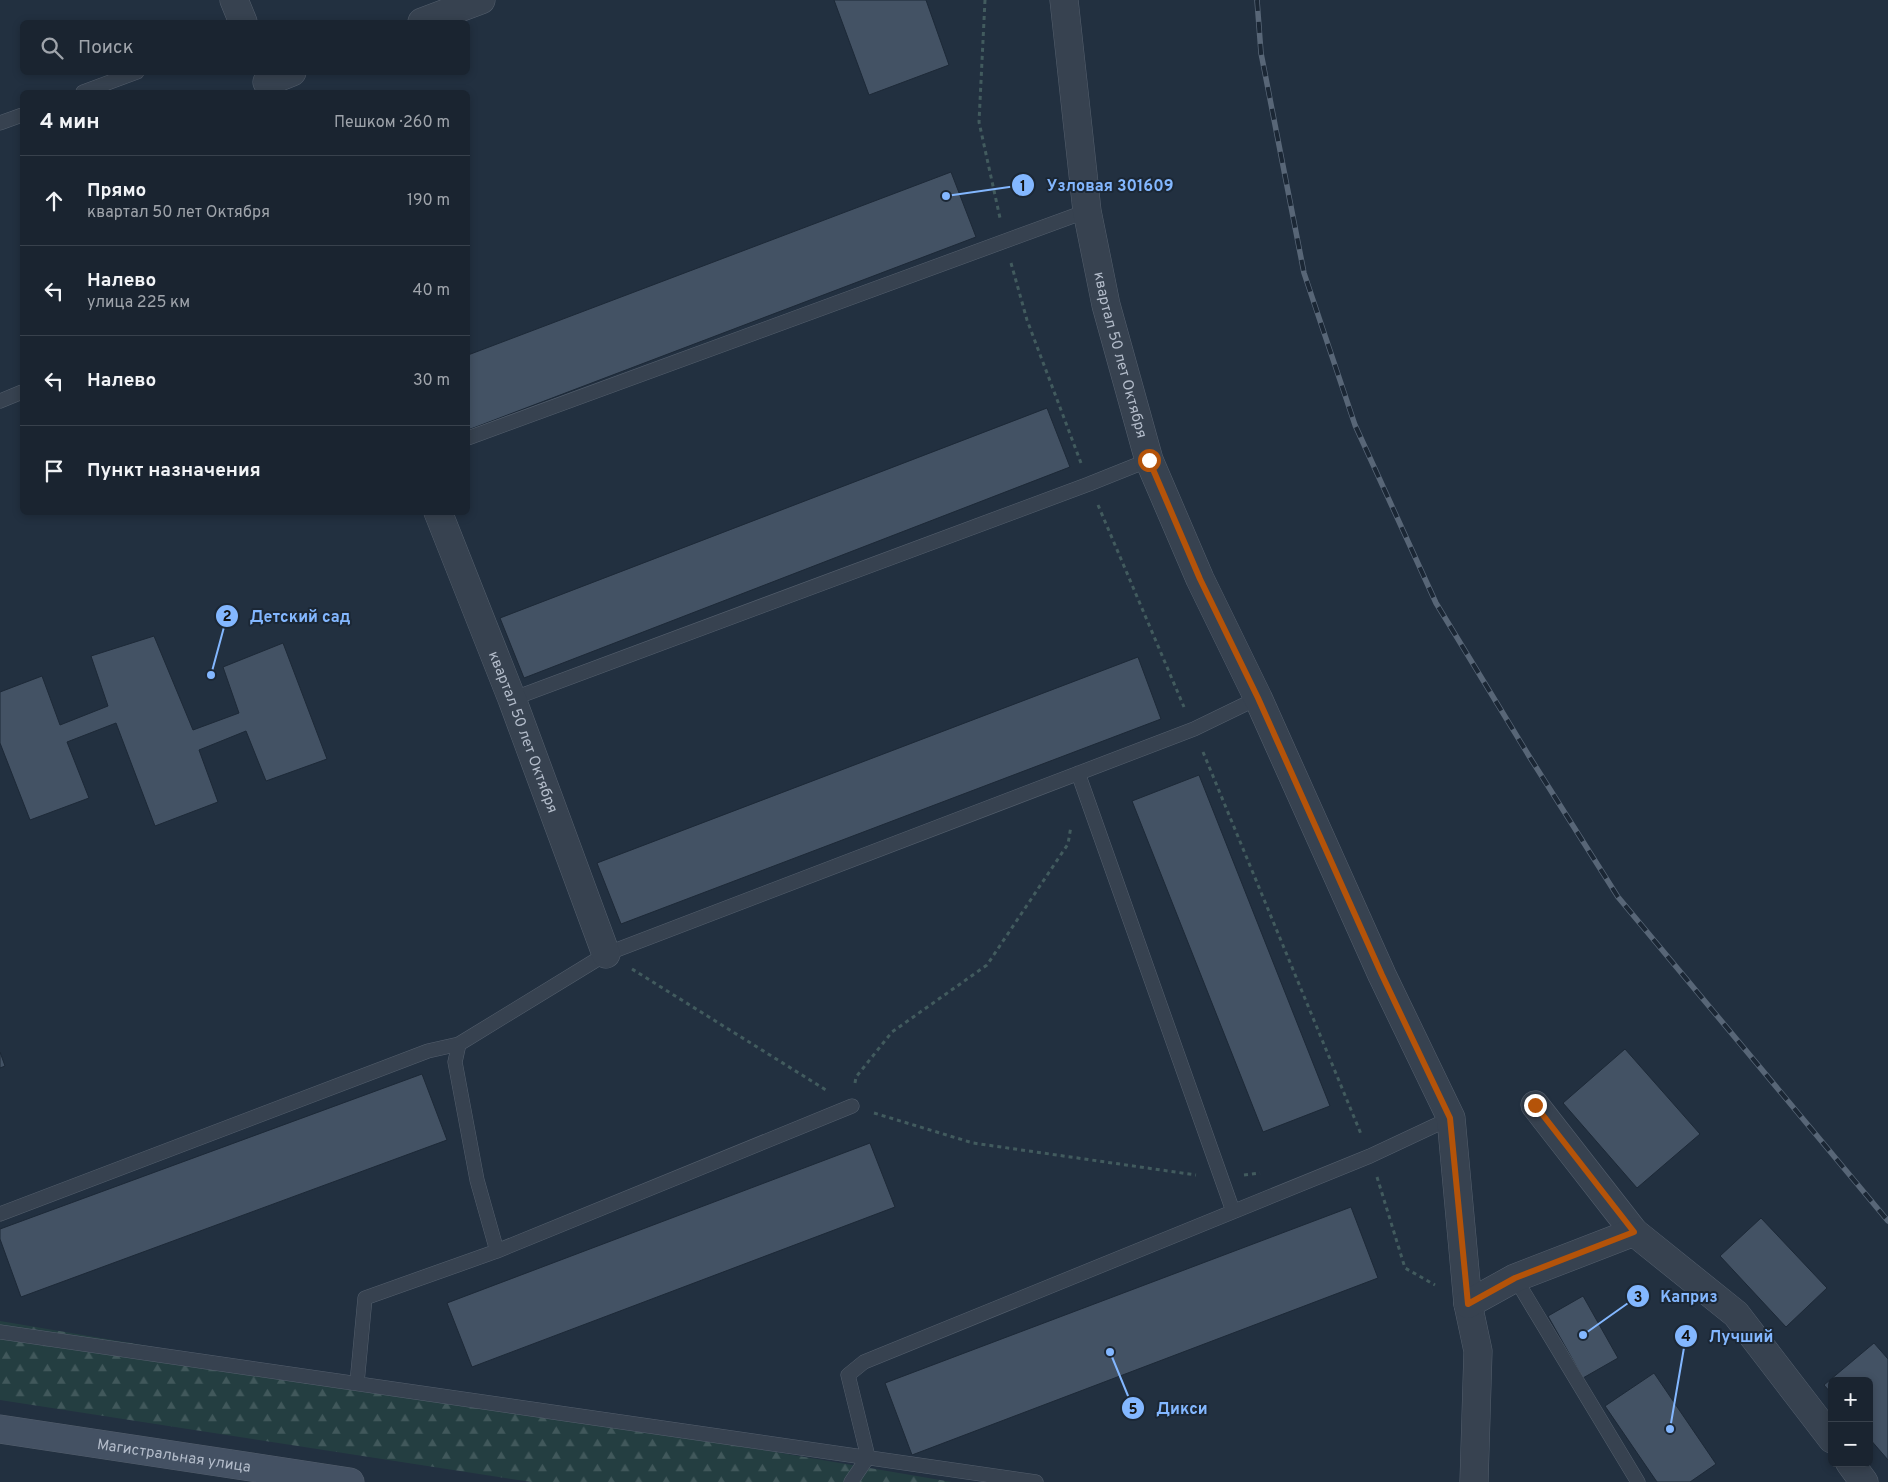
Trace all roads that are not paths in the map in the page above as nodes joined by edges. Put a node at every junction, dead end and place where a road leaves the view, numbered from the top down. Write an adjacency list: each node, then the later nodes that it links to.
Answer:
1 (234, 0): 4 (street)
2 (481, 0): 5 (street)
3 (1064, 0): 12 (street, квартал 50 лет Октября)
4 (242, 20)
5 (427, 20)
6 (129, 75): 9 (lane)
7 (284, 75): 8 (street)
8 (267, 82)
9 (88, 90)
10 (20, 116): 11 (lane)
11 (0, 123)
12 (1087, 211): 15 (lane); 16 (street, квартал 50 лет Октября)
13 (20, 393): 14 (lane)
14 (0, 401)
15 (470, 437)
16 (1149, 460): 18 (street, квартал 50 лет Октября); 19 (lane)
17 (439, 515): 19 (street, квартал 50 лет Октября)
18 (1258, 698): 20 (lane); 25 (street, квартал 50 лет Октября)
19 (512, 699): 21 (street, квартал 50 лет Октября)
20 (1078, 774): 21 (lane); 26 (lane)
21 (606, 954): 22 (lane)
22 (459, 1044): 27 (lane); 29 (lane)
23 (1535, 1105): 28 (street)
24 (852, 1106): 29 (lane)
25 (1450, 1118): 26 (lane); 31 (street, квартал 50 лет Октября)
26 (1233, 1211): 36 (lane)
27 (0, 1214)
28 (1634, 1232): 30 (street); 35 (street)
29 (497, 1251): 33 (lane)
30 (1515, 1278): 31 (street); 42 (lane)
31 (1468, 1304): 41 (street, квартал 50 лет Октября)
32 (0, 1332): 33 (lane)
33 (357, 1382): 36 (lane)
34 (0, 1429): 38 (main road, Магистральная улица)
35 (1828, 1435)
36 (868, 1458): 39 (lane); 40 (lane)
37 (1853, 1467): 43 (street)
38 (350, 1482)
39 (850, 1482)
40 (1036, 1482)
41 (1474, 1482)
42 (1638, 1482)
43 (1864, 1482)

